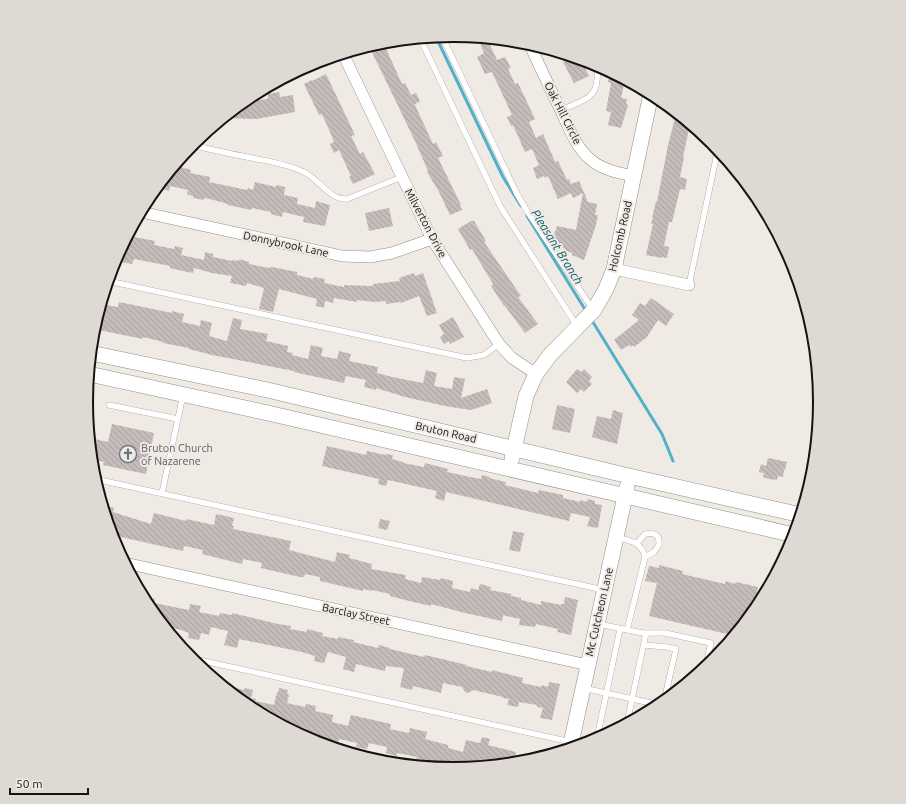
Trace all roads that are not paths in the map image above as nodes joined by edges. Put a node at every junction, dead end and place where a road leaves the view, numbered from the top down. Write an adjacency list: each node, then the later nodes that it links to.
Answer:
1 (445, 42): 17 (lane)
2 (423, 44): 18 (lane)
3 (532, 51): 7 (street, Oak Hill Circle)
4 (345, 59): 11 (street, Milverton Drive)
5 (598, 72): 7 (lane)
6 (650, 101): 10 (main road, Holcomb Road)
7 (561, 110): 10 (street, Oak Hill Circle)
8 (198, 147): 11 (lane)
9 (716, 156): 16 (lane)
10 (634, 176): 14 (main road, Holcomb Road)
11 (402, 177): 13 (street, Milverton Drive)
12 (147, 213): 13 (street, Donnybrook Lane)
13 (432, 238): 19 (street, Milverton Drive)
14 (614, 269): 16 (street); 17 (main road, Holcomb Road)
15 (113, 282): 19 (lane)
16 (689, 285)
17 (594, 310): 18 (main road, Holcomb Road)
18 (580, 325): 21 (main road, Holcomb Road)
19 (499, 344): 21 (street, Milverton Drive)
20 (96, 354): 23 (main road, Bruton Road)
21 (536, 374): 28 (main road, Holcomb Road)
22 (94, 375): 24 (main road, Bruton Road)
23 (272, 391): 26 (main road); 28 (main road, Bruton Road)
24 (184, 394): 26 (main road, Bruton Road); 27 (lane)
25 (109, 405): 27 (lane)
26 (268, 413): 29 (main road, Bruton Road)
27 (178, 419): 32 (lane)
28 (514, 449): 29 (main road, Holcomb Road); 30 (main road, Bruton Road)
29 (510, 469): 33 (main road, Bruton Road)
30 (629, 476): 33 (main road, Mc Cutcheon Lane); 34 (main road, Bruton Road)
31 (102, 480): 32 (lane)
32 (162, 493): 40 (lane)
33 (625, 496): 35 (main road, Bruton Road); 36 (main road, Mc Cutcheon Lane)
34 (795, 514)
35 (788, 534)
36 (616, 537): 37 (lane); 40 (main road, Mc Cutcheon Lane)
37 (637, 543): 38 (lane); 38 (lane)
38 (645, 556): 43 (lane)
39 (132, 566): 48 (street, Barclay Street)
40 (604, 590): 41 (main road, Mc Cutcheon Lane)
41 (597, 624): 42 (lane); 48 (main road, Mc Cutcheon Lane)
42 (620, 629): 43 (lane); 51 (lane)
43 (627, 630): 44 (lane)
44 (646, 633): 45 (lane); 46 (lane)
45 (644, 645): 50 (lane); 52 (lane)
46 (707, 658)
47 (202, 661): 57 (lane)
48 (588, 665): 49 (main road, Mc Cutcheon Lane)
49 (583, 688): 51 (lane); 56 (main road, Mc Cutcheon Lane)
50 (666, 692)
51 (607, 694): 52 (lane); 55 (lane)
52 (633, 699): 53 (lane); 54 (lane)
53 (650, 703)
54 (629, 716)
55 (598, 732)
56 (573, 742)
57 (567, 744)

